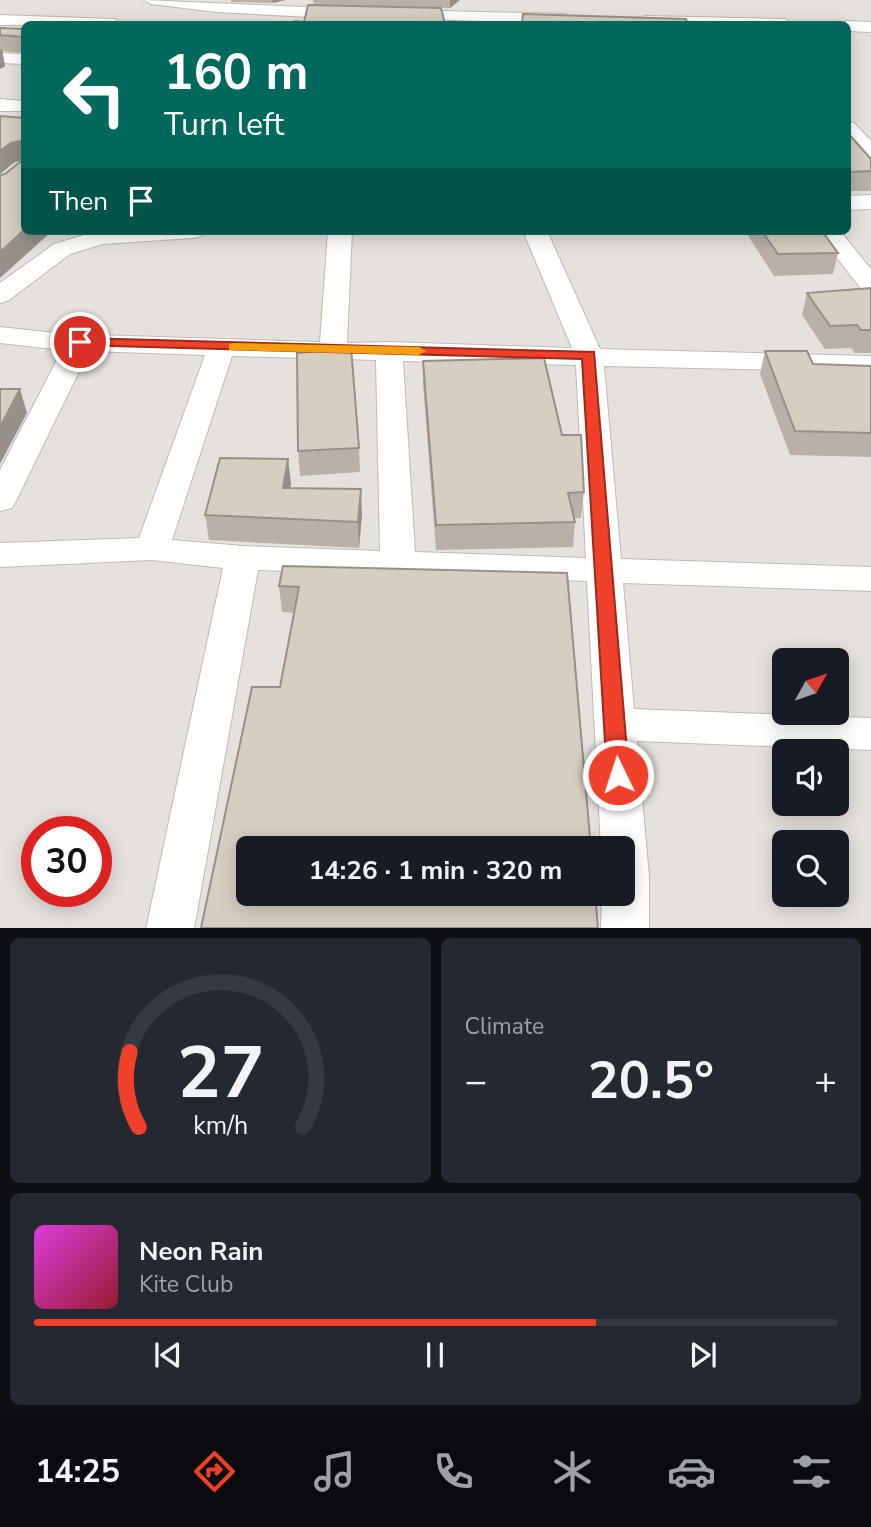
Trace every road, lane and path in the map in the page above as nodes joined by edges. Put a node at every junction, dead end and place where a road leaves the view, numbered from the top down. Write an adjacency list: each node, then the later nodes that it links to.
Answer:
1 (151, 0): 3 (street)
2 (293, 0): 7 (street)
3 (176, 5): 6 (street); 7 (street)
4 (362, 14): 7 (street)
5 (388, 15): 11 (street)
6 (160, 18)
7 (278, 18)
8 (578, 19): 11 (street)
9 (0, 20): 10 (street)
10 (28, 21)
11 (481, 21)
12 (851, 26): 13 (street)
13 (871, 27)
14 (0, 58): 15 (street)
15 (21, 59)
16 (0, 105): 17 (street)
17 (21, 106)
18 (871, 123): 19 (street)
19 (851, 126)
20 (851, 130): 21 (street)
21 (871, 153)
22 (871, 202): 23 (street)
23 (851, 203)
24 (132, 235): 29 (street)
25 (340, 235): 33 (street)
26 (537, 235): 35 (street)
27 (831, 235): 28 (street)
28 (871, 285)
29 (0, 295)
30 (0, 335): 31 (street)
31 (80, 342): 32 (street); 37 (street)
32 (221, 347): 33 (street); 38 (street)
33 (333, 350): 34 (street)
34 (389, 351): 35 (street); 41 (street)
35 (589, 355): 36 (street); 42 (street)
36 (871, 364)
37 (0, 501)
38 (152, 549): 39 (street); 40 (street)
39 (0, 555)
40 (243, 558): 41 (street); 46 (street)
41 (398, 565): 42 (street)
42 (603, 572): 43 (street); 44 (street)
43 (871, 579)
44 (614, 724): 45 (street); 47 (street)
45 (871, 734)
46 (170, 928)
47 (625, 928)

